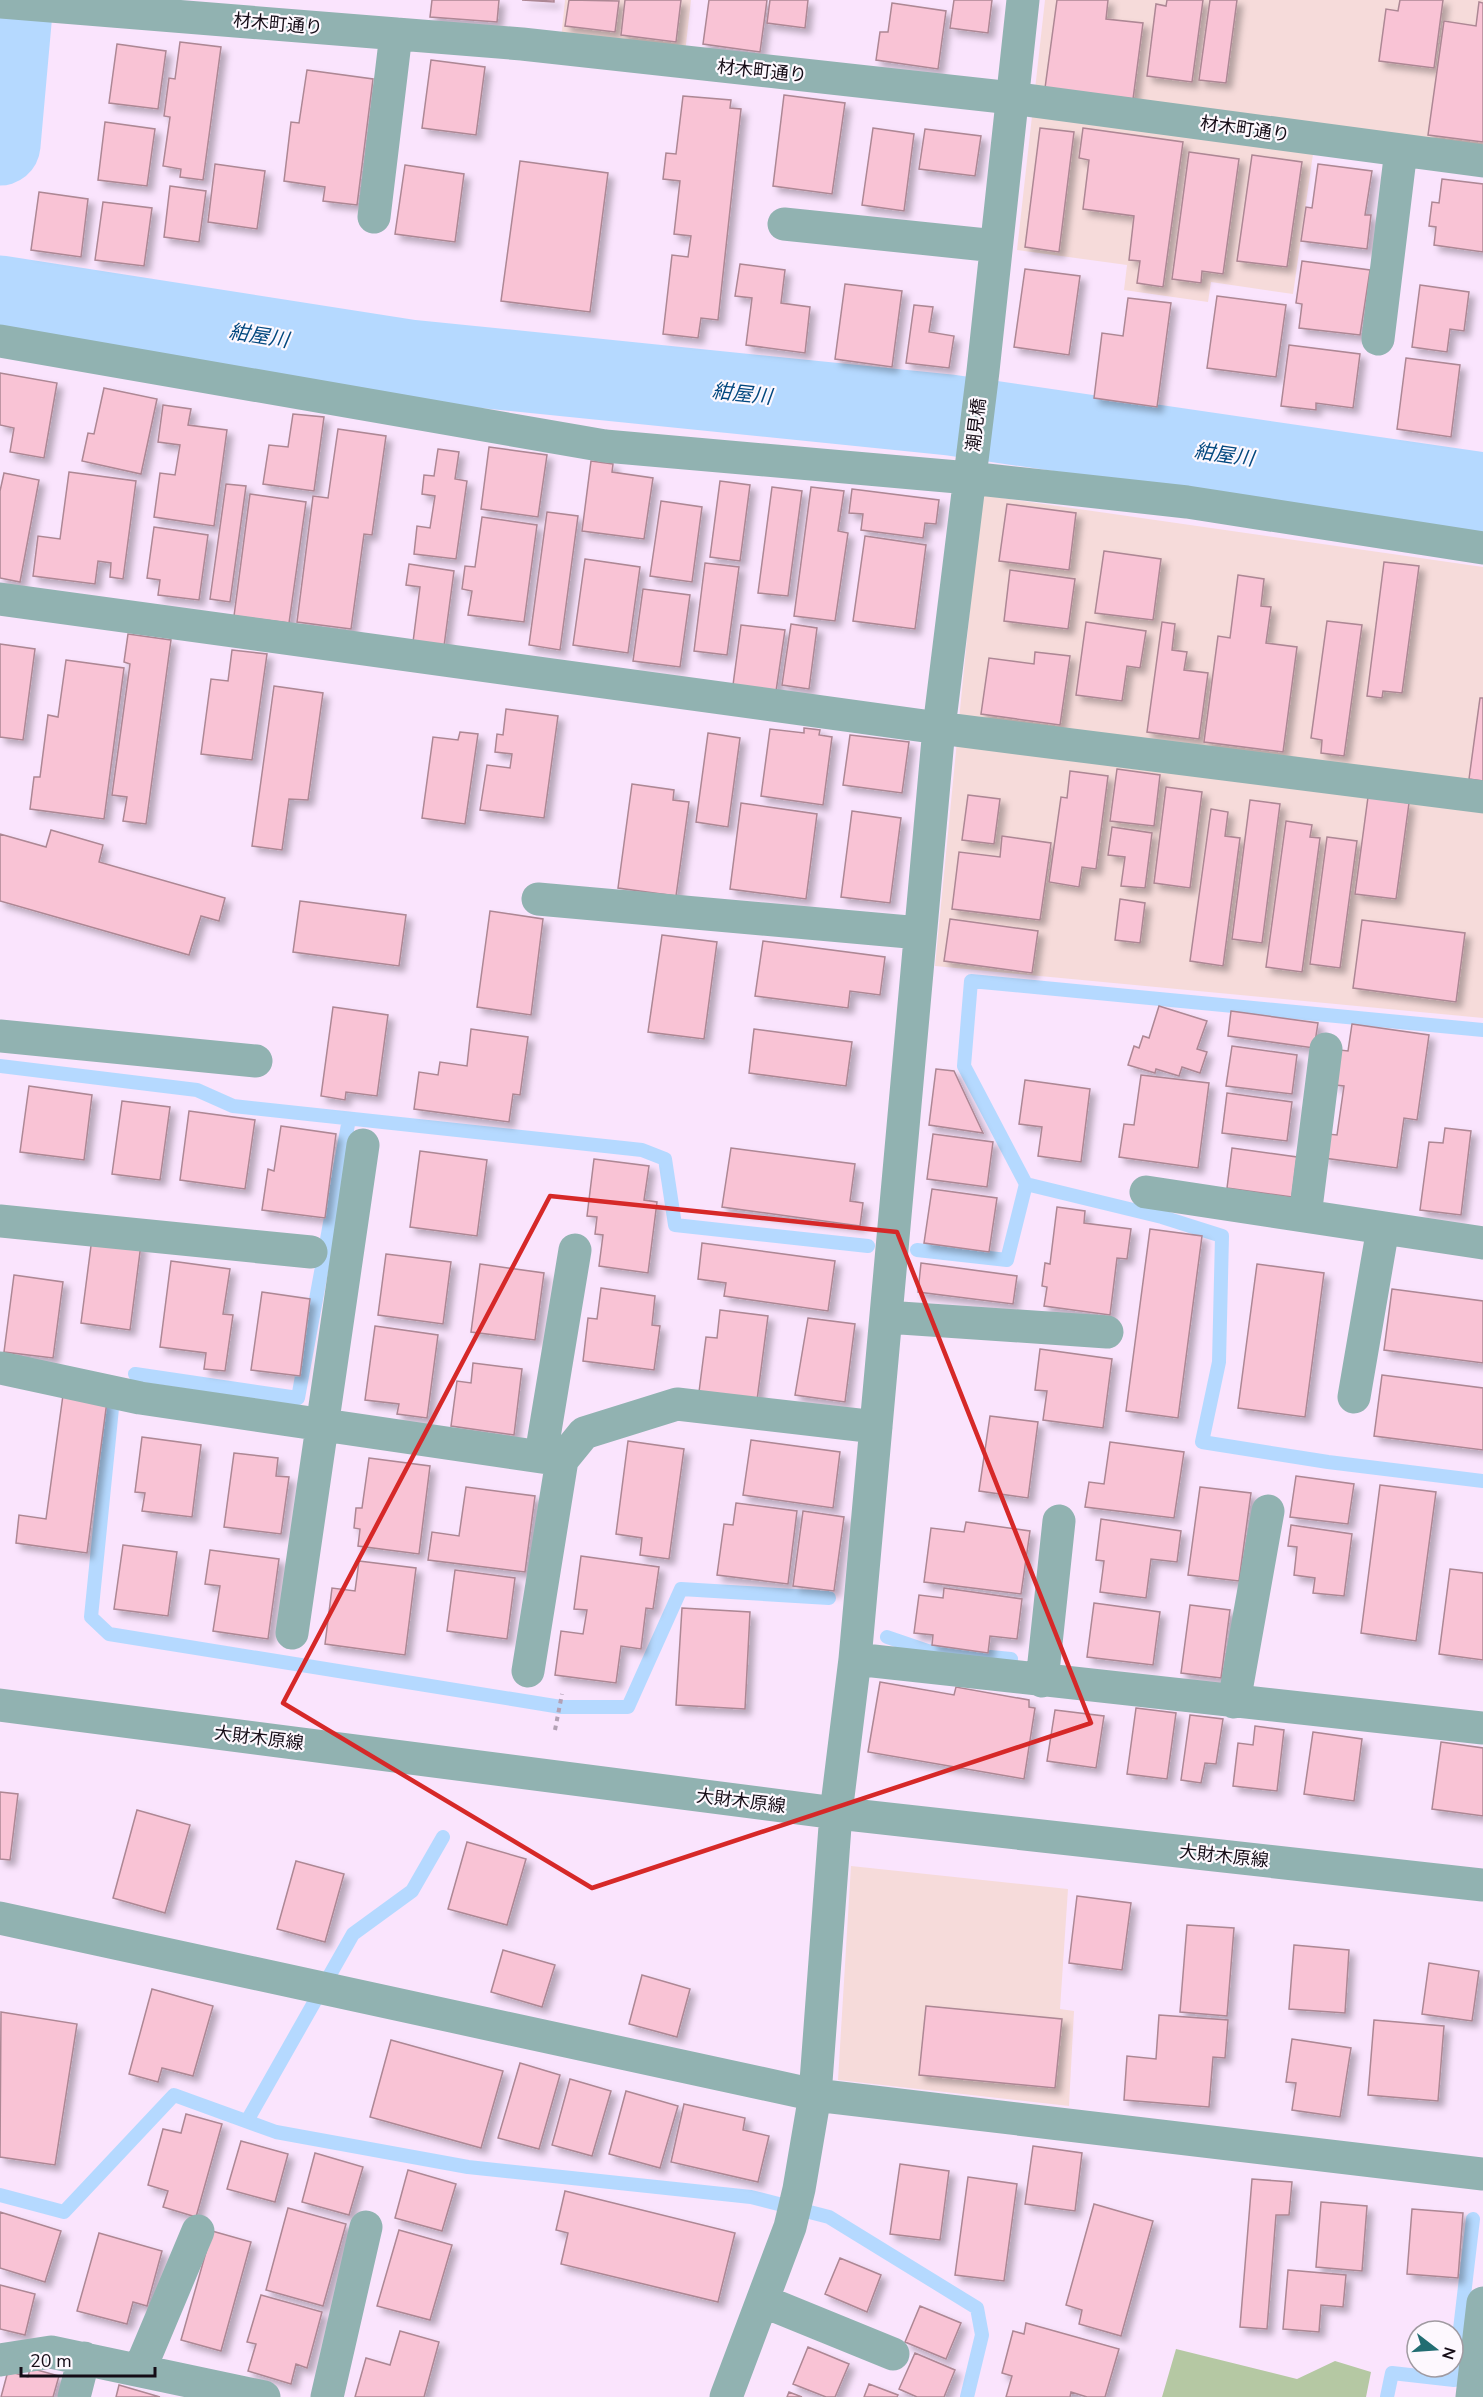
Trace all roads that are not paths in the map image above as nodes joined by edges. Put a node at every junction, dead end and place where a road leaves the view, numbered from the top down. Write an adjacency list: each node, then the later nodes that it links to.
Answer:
1 (1023, 0): 4 (street, 潮見橋)
2 (0, 2): 3 (street, 材木町通り)
3 (396, 34): 4 (street, 材木町通り); 7 (street)
4 (1012, 98): 5 (street, 材木町通り); 9 (street, 潮見橋)
5 (1401, 150): 6 (street, 材木町通り); 10 (street)
6 (1483, 161)
7 (374, 217)
8 (784, 224): 9 (street)
9 (996, 246): 12 (street, 潮見橋)
10 (1378, 339)
11 (0, 341): 12 (street)
12 (969, 478): 13 (street); 15 (street, 潮見橋)
13 (1483, 548)
14 (0, 599): 15 (street)
15 (939, 728): 16 (street); 18 (street, 潮見橋)
16 (1483, 797)
17 (538, 899): 18 (street)
18 (920, 933): 30 (street, 潮見橋)
19 (0, 1036): 21 (street)
20 (1326, 1049): 24 (street)
21 (256, 1061)
22 (363, 1146): 34 (street)
23 (1146, 1192): 24 (street)
24 (1305, 1216): 26 (street)
25 (0, 1221): 29 (street)
26 (1383, 1228): 27 (street); 33 (street)
27 (1483, 1243)
28 (575, 1250): 36 (street)
29 (311, 1252)
30 (886, 1317): 31 (street); 35 (street, 潮見橋)
31 (1107, 1332)
32 (0, 1368): 34 (street)
33 (1354, 1397)
34 (323, 1426): 36 (street); 39 (street)
35 (876, 1427): 36 (street); 40 (street, 潮見橋)
36 (551, 1458): 41 (street)
37 (1268, 1511): 43 (street)
38 (1059, 1521): 42 (street)
39 (292, 1633)
40 (855, 1659): 42 (street); 46 (street, 潮見橋)
41 (528, 1671)
42 (1042, 1681): 43 (street)
43 (1234, 1702): 45 (street)
44 (0, 1705): 46 (street, 大財木原線)
45 (1483, 1728)
46 (836, 1813): 47 (street, 大財木原線); 49 (street, 潮見橋)
47 (1483, 1885)
48 (0, 1918): 49 (street)
49 (815, 2095): 50 (street); 53 (street, 潮見橋)
50 (1483, 2174)
51 (366, 2227): 61 (street)
52 (198, 2231): 58 (street)
53 (763, 2301): 55 (street); 62 (street, 潮見橋)
54 (1483, 2303): 63 (street)
55 (893, 2354)
56 (84, 2358): 57 (street); 58 (street); 59 (street)
57 (0, 2360)
58 (140, 2369): 60 (street)
59 (74, 2397)
60 (264, 2397)
61 (327, 2397)
62 (726, 2397)
63 (1472, 2397)

